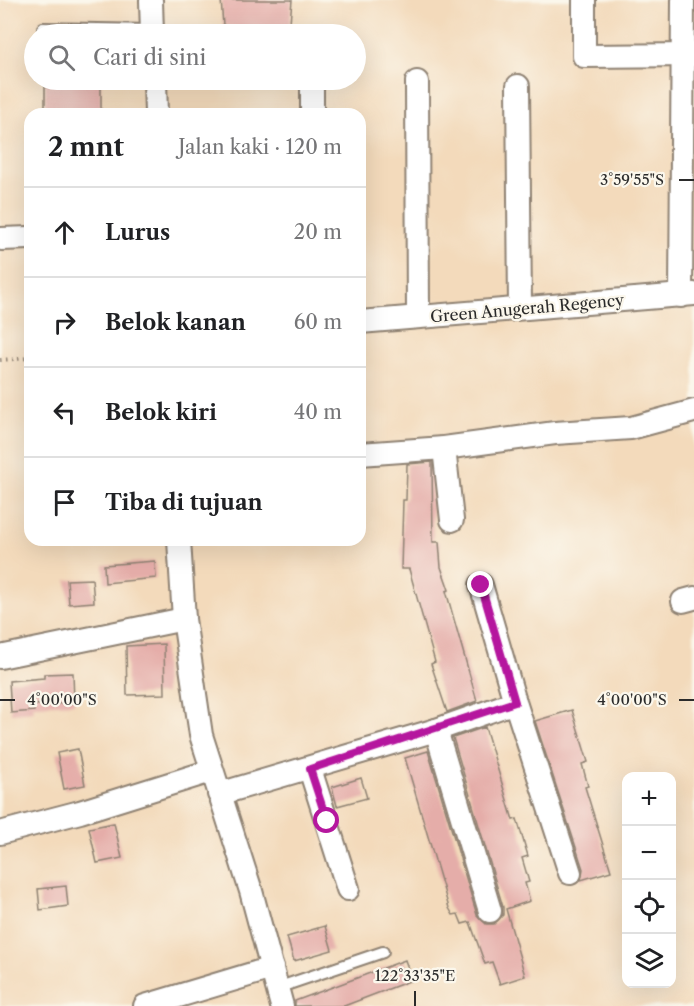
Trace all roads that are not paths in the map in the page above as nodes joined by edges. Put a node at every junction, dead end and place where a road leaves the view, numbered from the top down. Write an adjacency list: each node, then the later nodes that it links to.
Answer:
1 (151, 0): 4 (street)
2 (584, 0): 5 (street)
3 (683, 0): 5 (street)
4 (152, 24)
5 (689, 55): 14 (street)
6 (417, 82): 16 (street)
7 (518, 86): 15 (street)
8 (155, 90): 10 (street)
9 (312, 90): 11 (street)
10 (156, 108)
11 (312, 108)
12 (24, 238): 13 (street)
13 (1, 239)
14 (688, 295): 15 (street, Green Anugerah Regency)
15 (520, 308): 16 (street, Green Anugerah Regency)
16 (418, 317): 17 (street, Green Anugerah Regency)
17 (366, 321)
18 (694, 411): 19 (street)
19 (444, 448): 20 (street); 21 (street)
20 (366, 454)
21 (452, 520)
22 (178, 546): 24 (street)
23 (481, 585): 26 (street)
24 (184, 619): 25 (street); 29 (street)
25 (0, 657)
26 (515, 702): 27 (street); 32 (street)
27 (436, 730): 28 (street); 34 (street)
28 (310, 769): 30 (street); 33 (street)
29 (211, 771): 30 (street); 31 (street)
30 (219, 794): 36 (street)
31 (0, 833)
32 (570, 873)
33 (348, 889)
34 (490, 911)
35 (383, 952): 36 (lane)
36 (277, 987): 37 (street)
37 (145, 1006)

